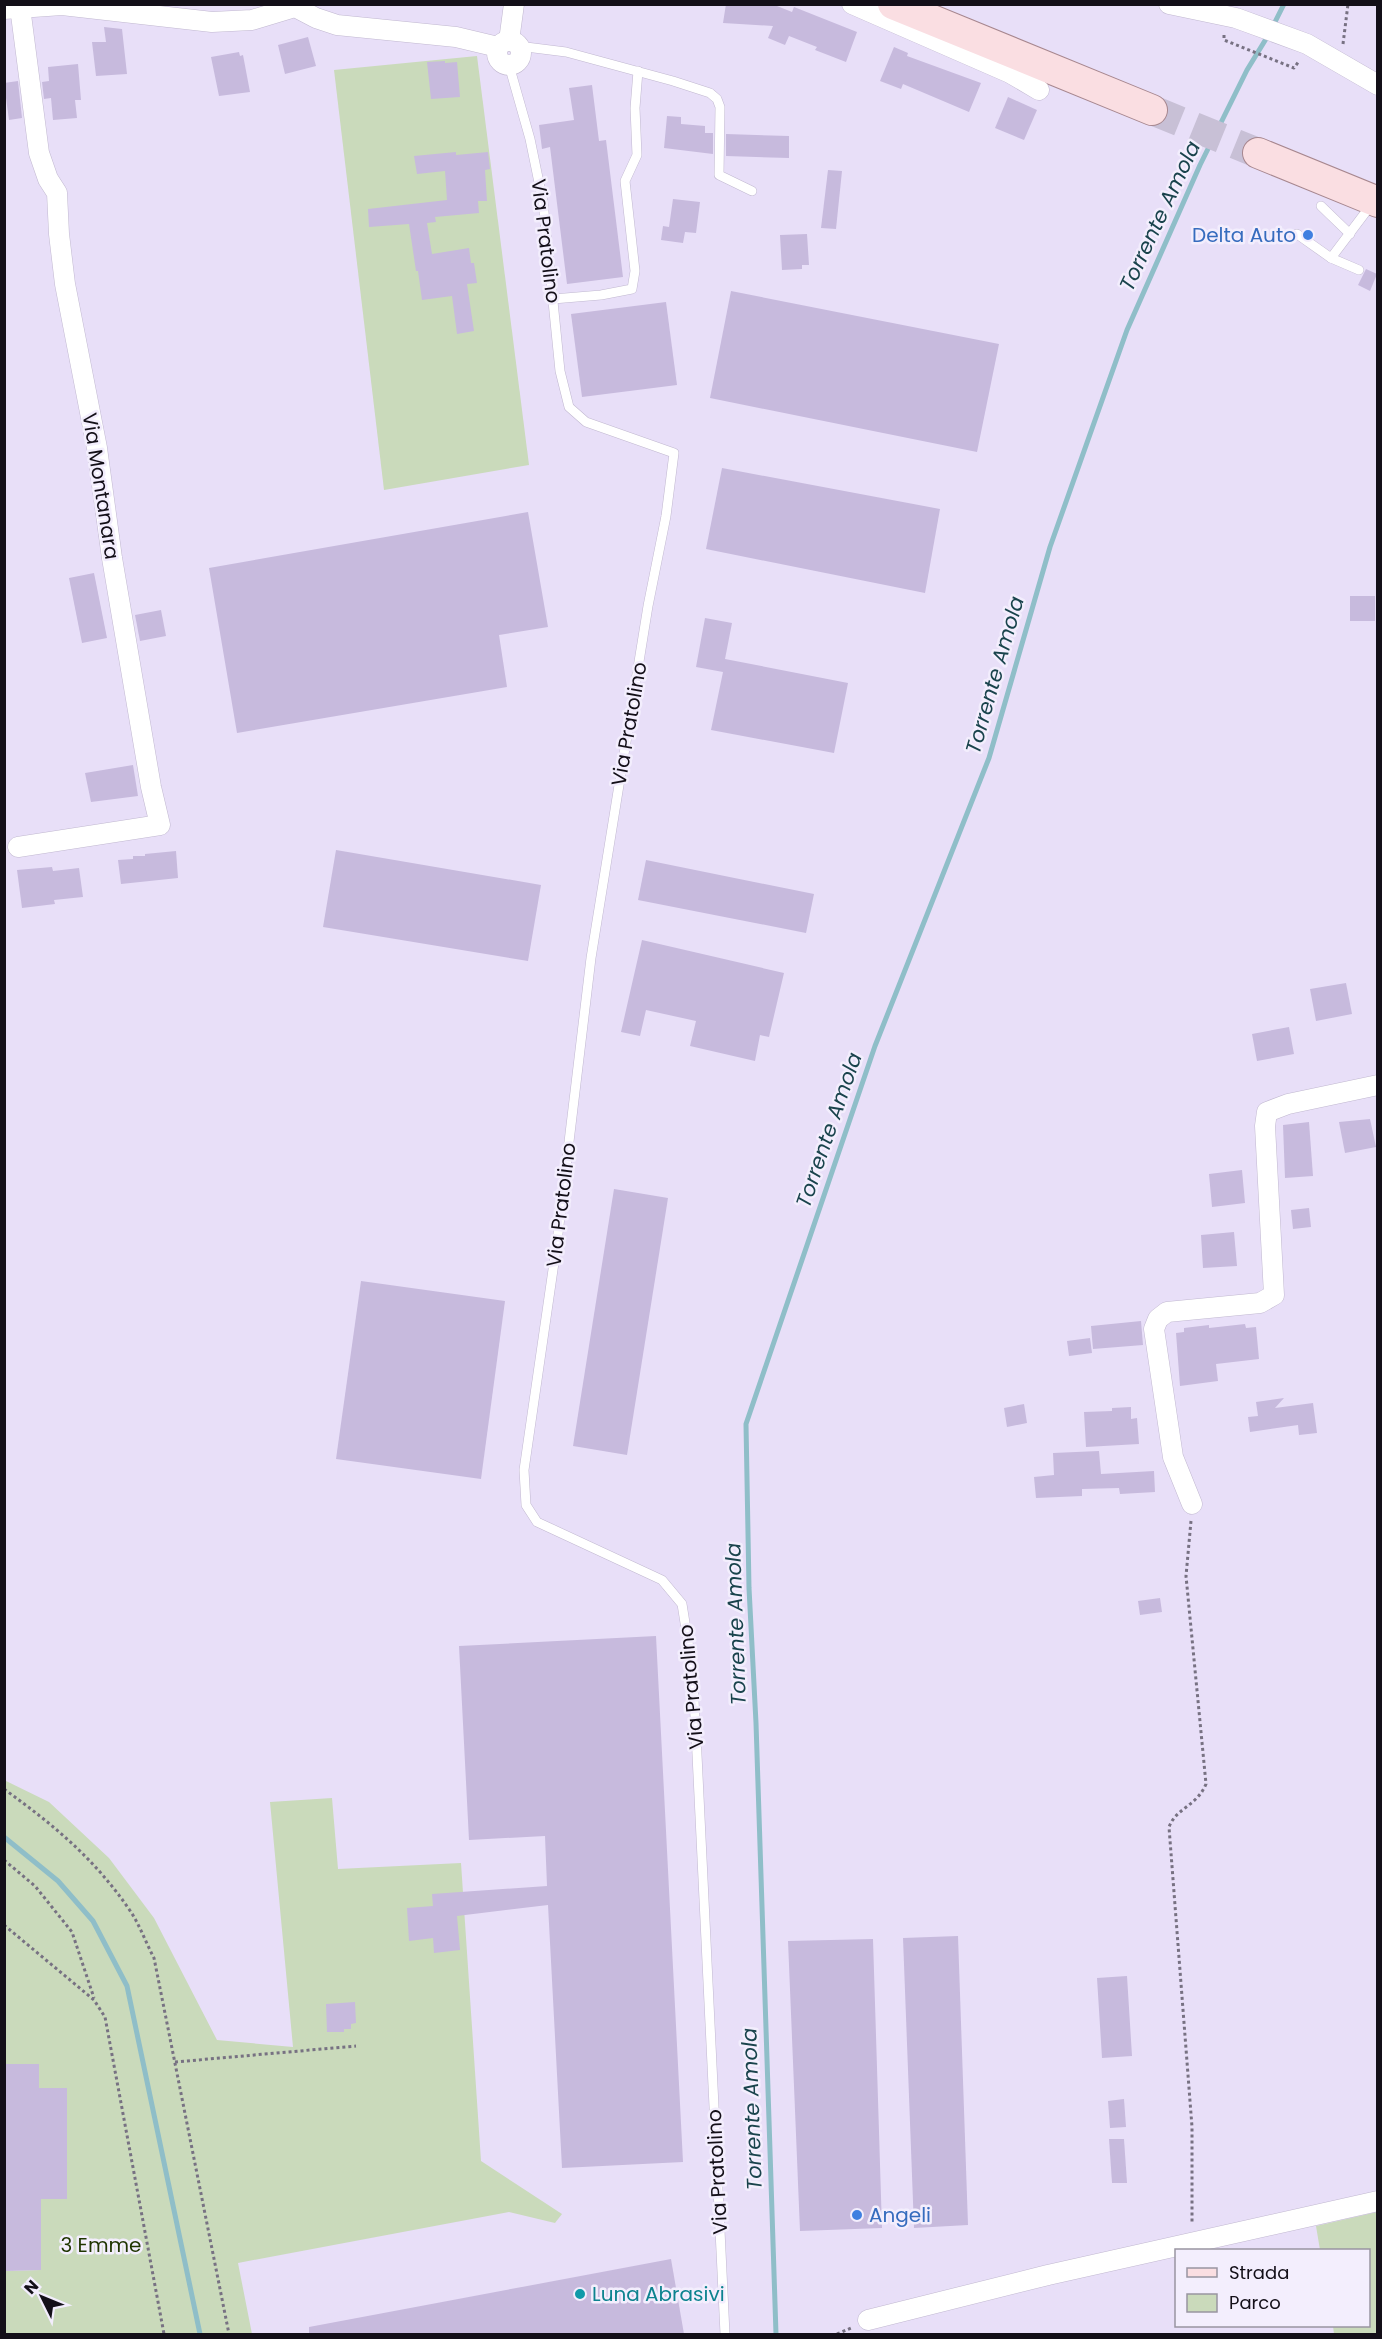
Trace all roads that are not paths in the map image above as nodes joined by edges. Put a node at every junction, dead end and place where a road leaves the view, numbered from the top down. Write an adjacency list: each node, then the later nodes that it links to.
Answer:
1 (514, 4): 7 (street)
2 (852, 4): 11 (street)
3 (893, 4): 12 (main road)
4 (1169, 4): 6 (street)
5 (12, 8): 7 (street); 22 (street, Via Montanara)
6 (1231, 17): 10 (street)
7 (508, 45): 8 (street); 9 (lane)
8 (509, 65): 21 (lane, Via Pratolino)
9 (638, 71): 14 (lane); 21 (lane)
10 (1377, 85)
11 (1039, 90)
12 (1152, 110)
13 (1258, 153): 15 (main road)
14 (752, 191)
15 (1376, 202): 18 (lane)
16 (1321, 206): 18 (lane)
17 (1297, 234): 19 (lane)
18 (1350, 234): 19 (lane)
19 (1331, 258): 20 (lane)
20 (1359, 270)
21 (553, 299): 27 (lane, Via Pratolino)
22 (18, 847)
23 (1377, 1084): 24 (street)
24 (1192, 1504)
25 (1377, 2201): 26 (street)
26 (868, 2320)
27 (725, 2334)

